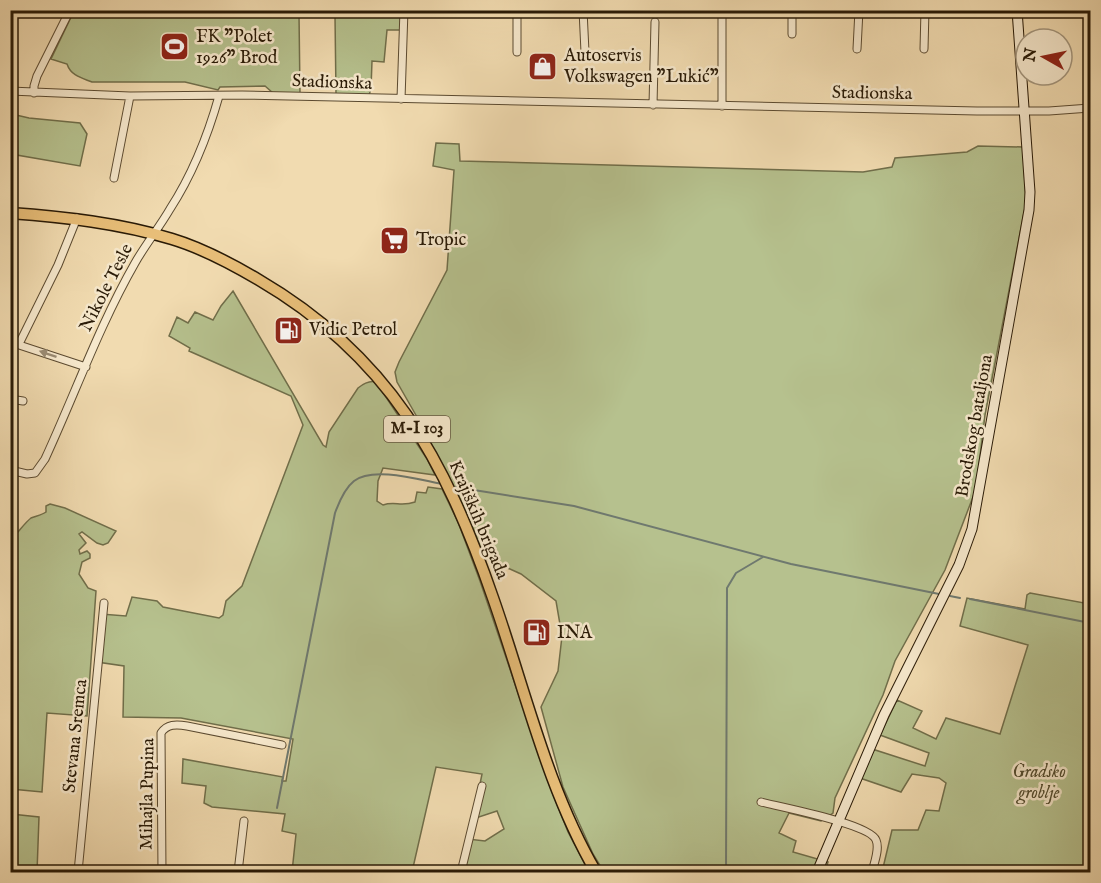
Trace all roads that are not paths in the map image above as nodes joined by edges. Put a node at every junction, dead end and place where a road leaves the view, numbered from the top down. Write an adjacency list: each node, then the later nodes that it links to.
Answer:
1 (70, 10): 19 (street)
2 (404, 10): 22 (street)
3 (517, 10): 16 (street)
4 (583, 10): 17 (street)
5 (722, 10): 24 (street)
6 (792, 10): 13 (street)
7 (859, 10): 14 (street)
8 (925, 10): 15 (street)
9 (1017, 10): 26 (street, Brodskog bataljona)
10 (1090, 10): 11 (street)
11 (1090, 15)
12 (655, 22): 23 (street)
13 (792, 34)
14 (857, 49)
15 (924, 49)
16 (517, 52)
17 (585, 52)
18 (10, 91): 19 (street, Stadionska)
19 (34, 93): 20 (street, Stadionska)
20 (130, 96): 21 (street, Stadionska); 27 (street)
21 (219, 96): 22 (street, Stadionska); 30 (street, Nikole Tesle)
22 (401, 99): 23 (street, Stadionska)
23 (653, 105): 24 (street, Stadionska)
24 (722, 106): 26 (street, Stadionska)
25 (1090, 108): 26 (street, Stadionska)
26 (1023, 111): 41 (street, Brodskog bataljona)
27 (114, 178)
28 (10, 213): 29 (main road, Krajiških brigada / M-I 103)
29 (77, 218): 30 (main road, Krajiških brigada / M-I 103); 32 (street)
30 (154, 234): 33 (street, Nikole Tesle); 47 (main road, Krajiških brigada / M-I 103)
31 (10, 342): 32 (street)
32 (19, 345): 33 (street, one-way to 32)
33 (86, 367): 36 (street, Nikole Tesle)
34 (10, 399): 35 (street)
35 (23, 401)
36 (10, 470)
37 (104, 603): 43 (street, Stevana Sremca)
38 (282, 745): 44 (street, Mihajla Pupina)
39 (482, 786): 46 (street)
40 (761, 802): 41 (street)
41 (838, 820): 48 (street, Brodskog bataljona); 49 (street)
42 (244, 821): 45 (street)
43 (78, 873)
44 (162, 873)
45 (237, 873)
46 (461, 873)
47 (597, 873)
48 (816, 873)
49 (872, 873)

